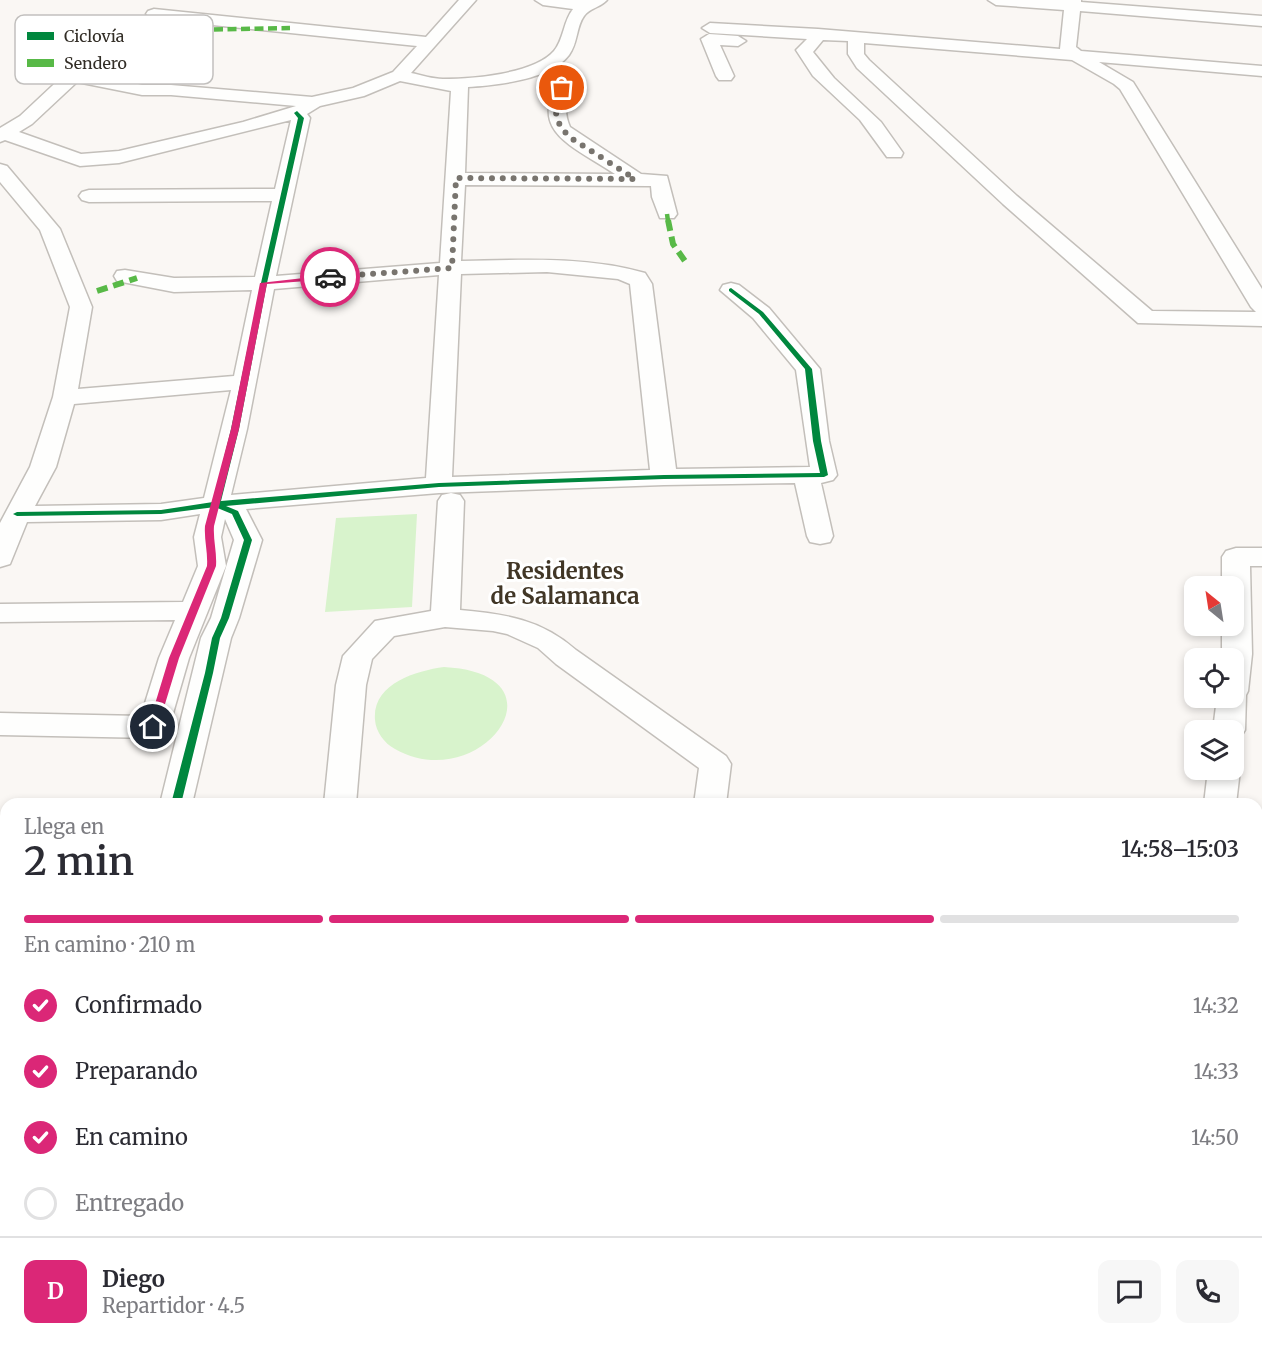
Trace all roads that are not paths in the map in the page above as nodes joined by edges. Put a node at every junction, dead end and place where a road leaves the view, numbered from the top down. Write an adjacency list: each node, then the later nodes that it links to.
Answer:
1 (170, 0): 7 (street)
2 (468, 0): 12 (street)
3 (543, 0): 5 (street)
4 (996, 0): 6 (street)
5 (591, 3): 22 (street)
6 (1073, 3): 9 (street); 15 (street)
7 (164, 15)
8 (213, 20): 12 (street)
9 (1262, 21)
10 (710, 28): 11 (street)
11 (818, 34): 13 (street); 14 (street)
12 (430, 42): 18 (street)
13 (856, 42): 15 (street); 40 (street)
14 (804, 50): 19 (street); 26 (street)
15 (1082, 60): 16 (street); 23 (street); 39 (street)
16 (1262, 71)
17 (572, 75): 29 (street)
18 (399, 76): 22 (street); 24 (street)
19 (725, 76)
20 (65, 84): 25 (street)
21 (118, 84): 24 (street)
22 (444, 84): 28 (street)
23 (1262, 84)
24 (306, 108): 25 (street); 30 (street)
25 (4, 134)
26 (894, 153)
27 (0, 170): 33 (street)
28 (456, 178): 29 (street); 34 (street)
29 (635, 179): 32 (street)
30 (284, 195): 31 (street); 36 (street)
31 (89, 196)
32 (667, 214)
33 (50, 229): 38 (street); 42 (street)
34 (452, 268): 36 (street); 44 (street); 45 (street)
35 (125, 276): 36 (street)
36 (264, 283): 41 (street)
37 (731, 290): 43 (street)
38 (102, 301)
39 (1262, 307)
40 (1262, 319)
41 (244, 382): 42 (street); 46 (street)
42 (65, 397): 47 (street)
43 (807, 475): 44 (street); 48 (street)
44 (664, 477): 45 (street)
45 (445, 493): 46 (street); 53 (street)
46 (216, 504): 47 (street); 51 (street); 57 (street)
47 (17, 514): 50 (street)
48 (820, 536)
49 (1262, 557): 54 (street)
50 (0, 558)
51 (192, 611): 52 (street); 55 (street)
52 (0, 613)
53 (445, 618): 58 (street); 59 (street)
54 (1237, 648)
55 (0, 724)
56 (1223, 780): 60 (street)
57 (178, 798)
58 (341, 798)
59 (711, 798)
60 (1221, 798)

